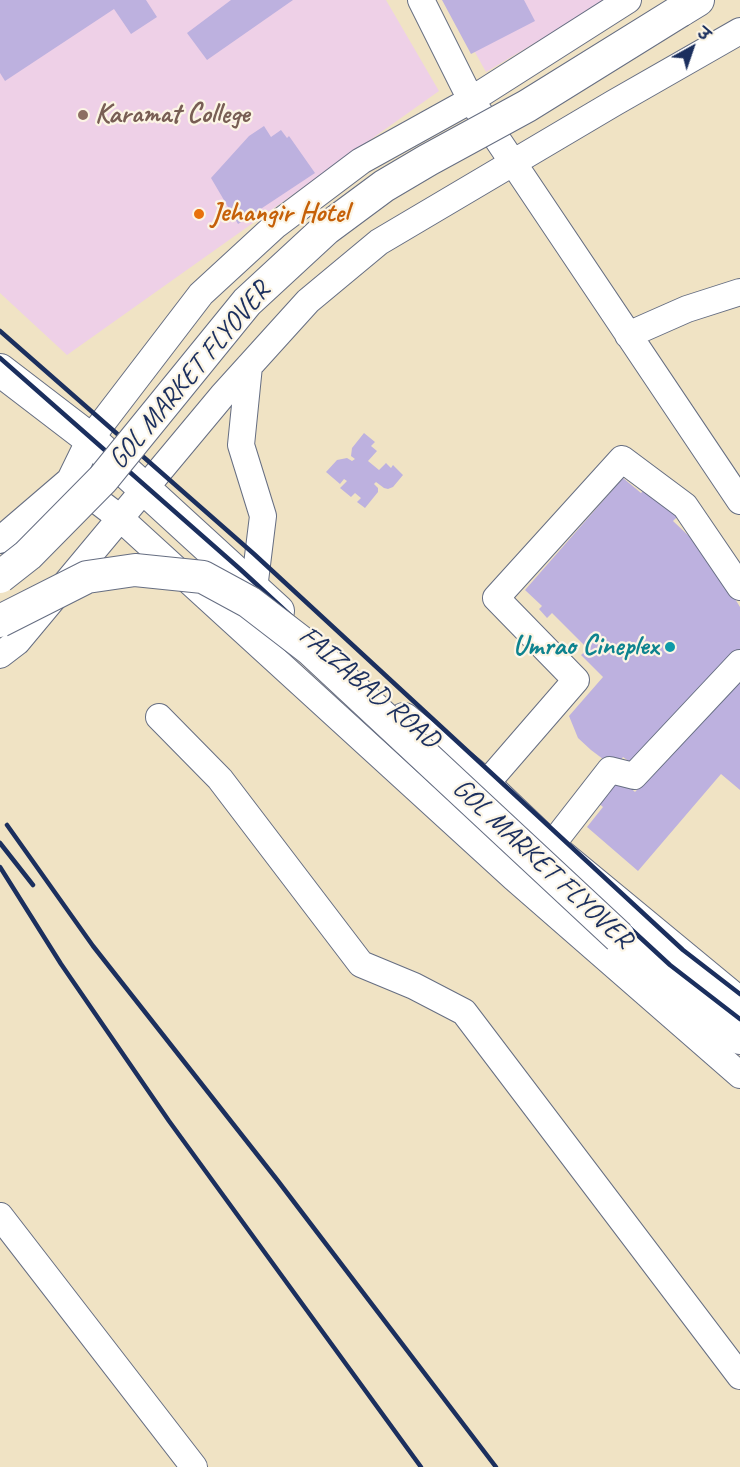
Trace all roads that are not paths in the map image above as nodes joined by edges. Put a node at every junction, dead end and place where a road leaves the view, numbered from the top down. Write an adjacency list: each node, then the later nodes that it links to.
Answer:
1 (421, 0): 5 (street)
2 (628, 0): 5 (street)
3 (689, 6): 17 (main road, GOL MARKET FLYOVER, bridge)
4 (740, 31): 6 (street)
5 (471, 100): 6 (street); 11 (street)
6 (512, 164): 8 (street); 9 (street)
7 (740, 291): 8 (street)
8 (628, 335): 14 (street)
9 (249, 366): 13 (street); 19 (street)
10 (0, 370): 11 (main road, FAIZABAD ROAD)
11 (90, 439): 12 (street); 13 (main road, FAIZABAD ROAD)
12 (70, 480): 15 (street, FAIZABAD ROAD); 16 (street)
13 (144, 490): 15 (street); 19 (main road, FAIZABAD ROAD)
14 (740, 501)
15 (120, 518): 21 (street); 28 (street, FAIZABAD ROAD)
16 (0, 540)
17 (0, 577)
18 (740, 587): 24 (street)
19 (254, 589): 24 (main road, FAIZABAD ROAD)
20 (0, 621): 27 (main road, GOL MARKET FLYOVER, bridge)
21 (0, 655)
22 (740, 663): 25 (street)
23 (159, 717): 30 (street)
24 (485, 785): 25 (main road, FAIZABAD ROAD)
25 (550, 847): 26 (main road, FAIZABAD ROAD)
26 (740, 1004)
27 (740, 1038)
28 (740, 1075)
29 (0, 1216): 31 (street)
30 (740, 1376)
31 (194, 1467)

